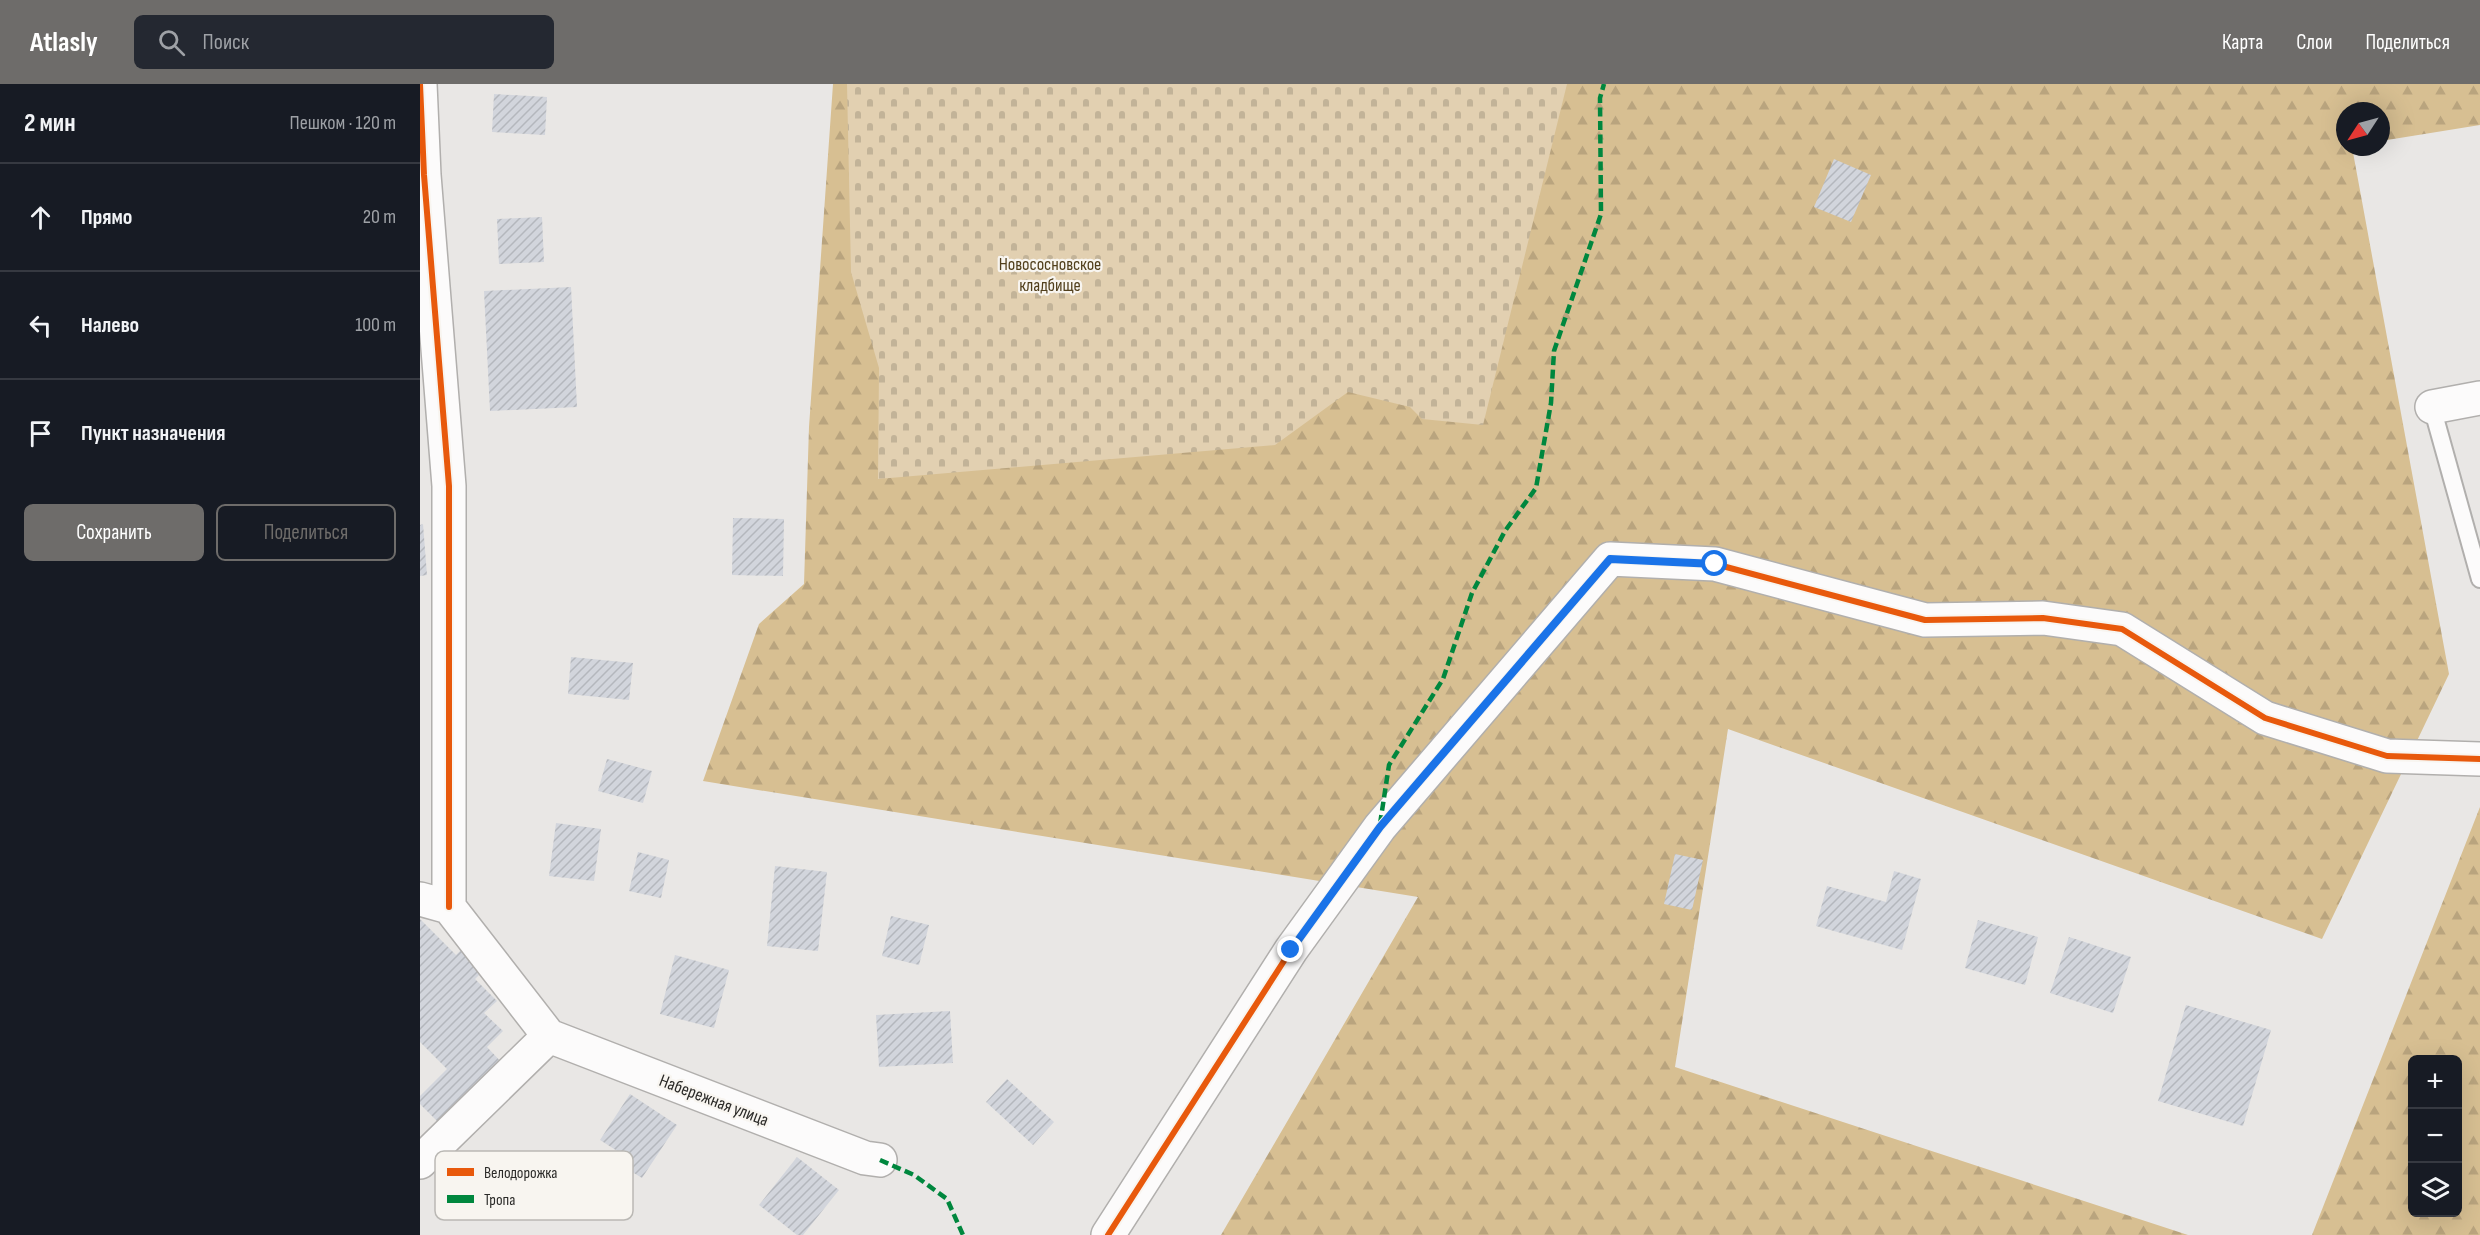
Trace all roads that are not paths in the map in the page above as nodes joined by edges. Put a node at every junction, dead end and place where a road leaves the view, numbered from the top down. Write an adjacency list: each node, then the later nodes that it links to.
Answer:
1 (420, 84): 6 (street)
2 (2480, 398): 3 (street)
3 (2432, 407): 4 (lane)
4 (2480, 579)
5 (2480, 759): 10 (street)
6 (434, 903): 7 (street)
7 (549, 1036): 8 (street, Набережная улица); 9 (street)
8 (880, 1160)
9 (420, 1162)
10 (1108, 1235)

